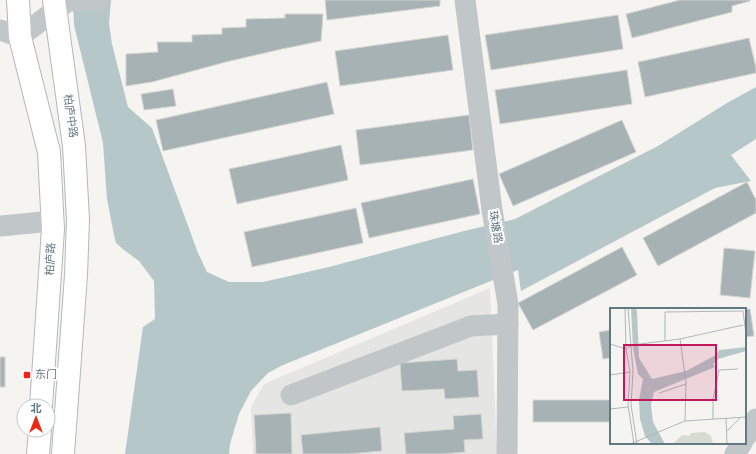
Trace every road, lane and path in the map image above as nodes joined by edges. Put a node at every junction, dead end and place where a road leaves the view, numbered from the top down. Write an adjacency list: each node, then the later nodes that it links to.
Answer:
1 (18, 0): 5 (main road)
2 (99, 0): 4 (street)
3 (465, 0): 8 (street, 珠塘路)
4 (59, 4): 5 (street); 16 (main road, 柏庐中路)
5 (10, 34): 6 (main road)
6 (53, 225): 7 (street); 10 (main road, 柏庐路)
7 (0, 226)
8 (508, 314): 9 (street); 17 (street, 珠塘路)
9 (291, 395)
10 (42, 398)
11 (756, 419): 12 (street)
12 (746, 437)
13 (39, 438): 15 (main road)
14 (741, 444): 18 (street)
15 (38, 454)
16 (63, 454)
17 (507, 454)
18 (735, 454)

